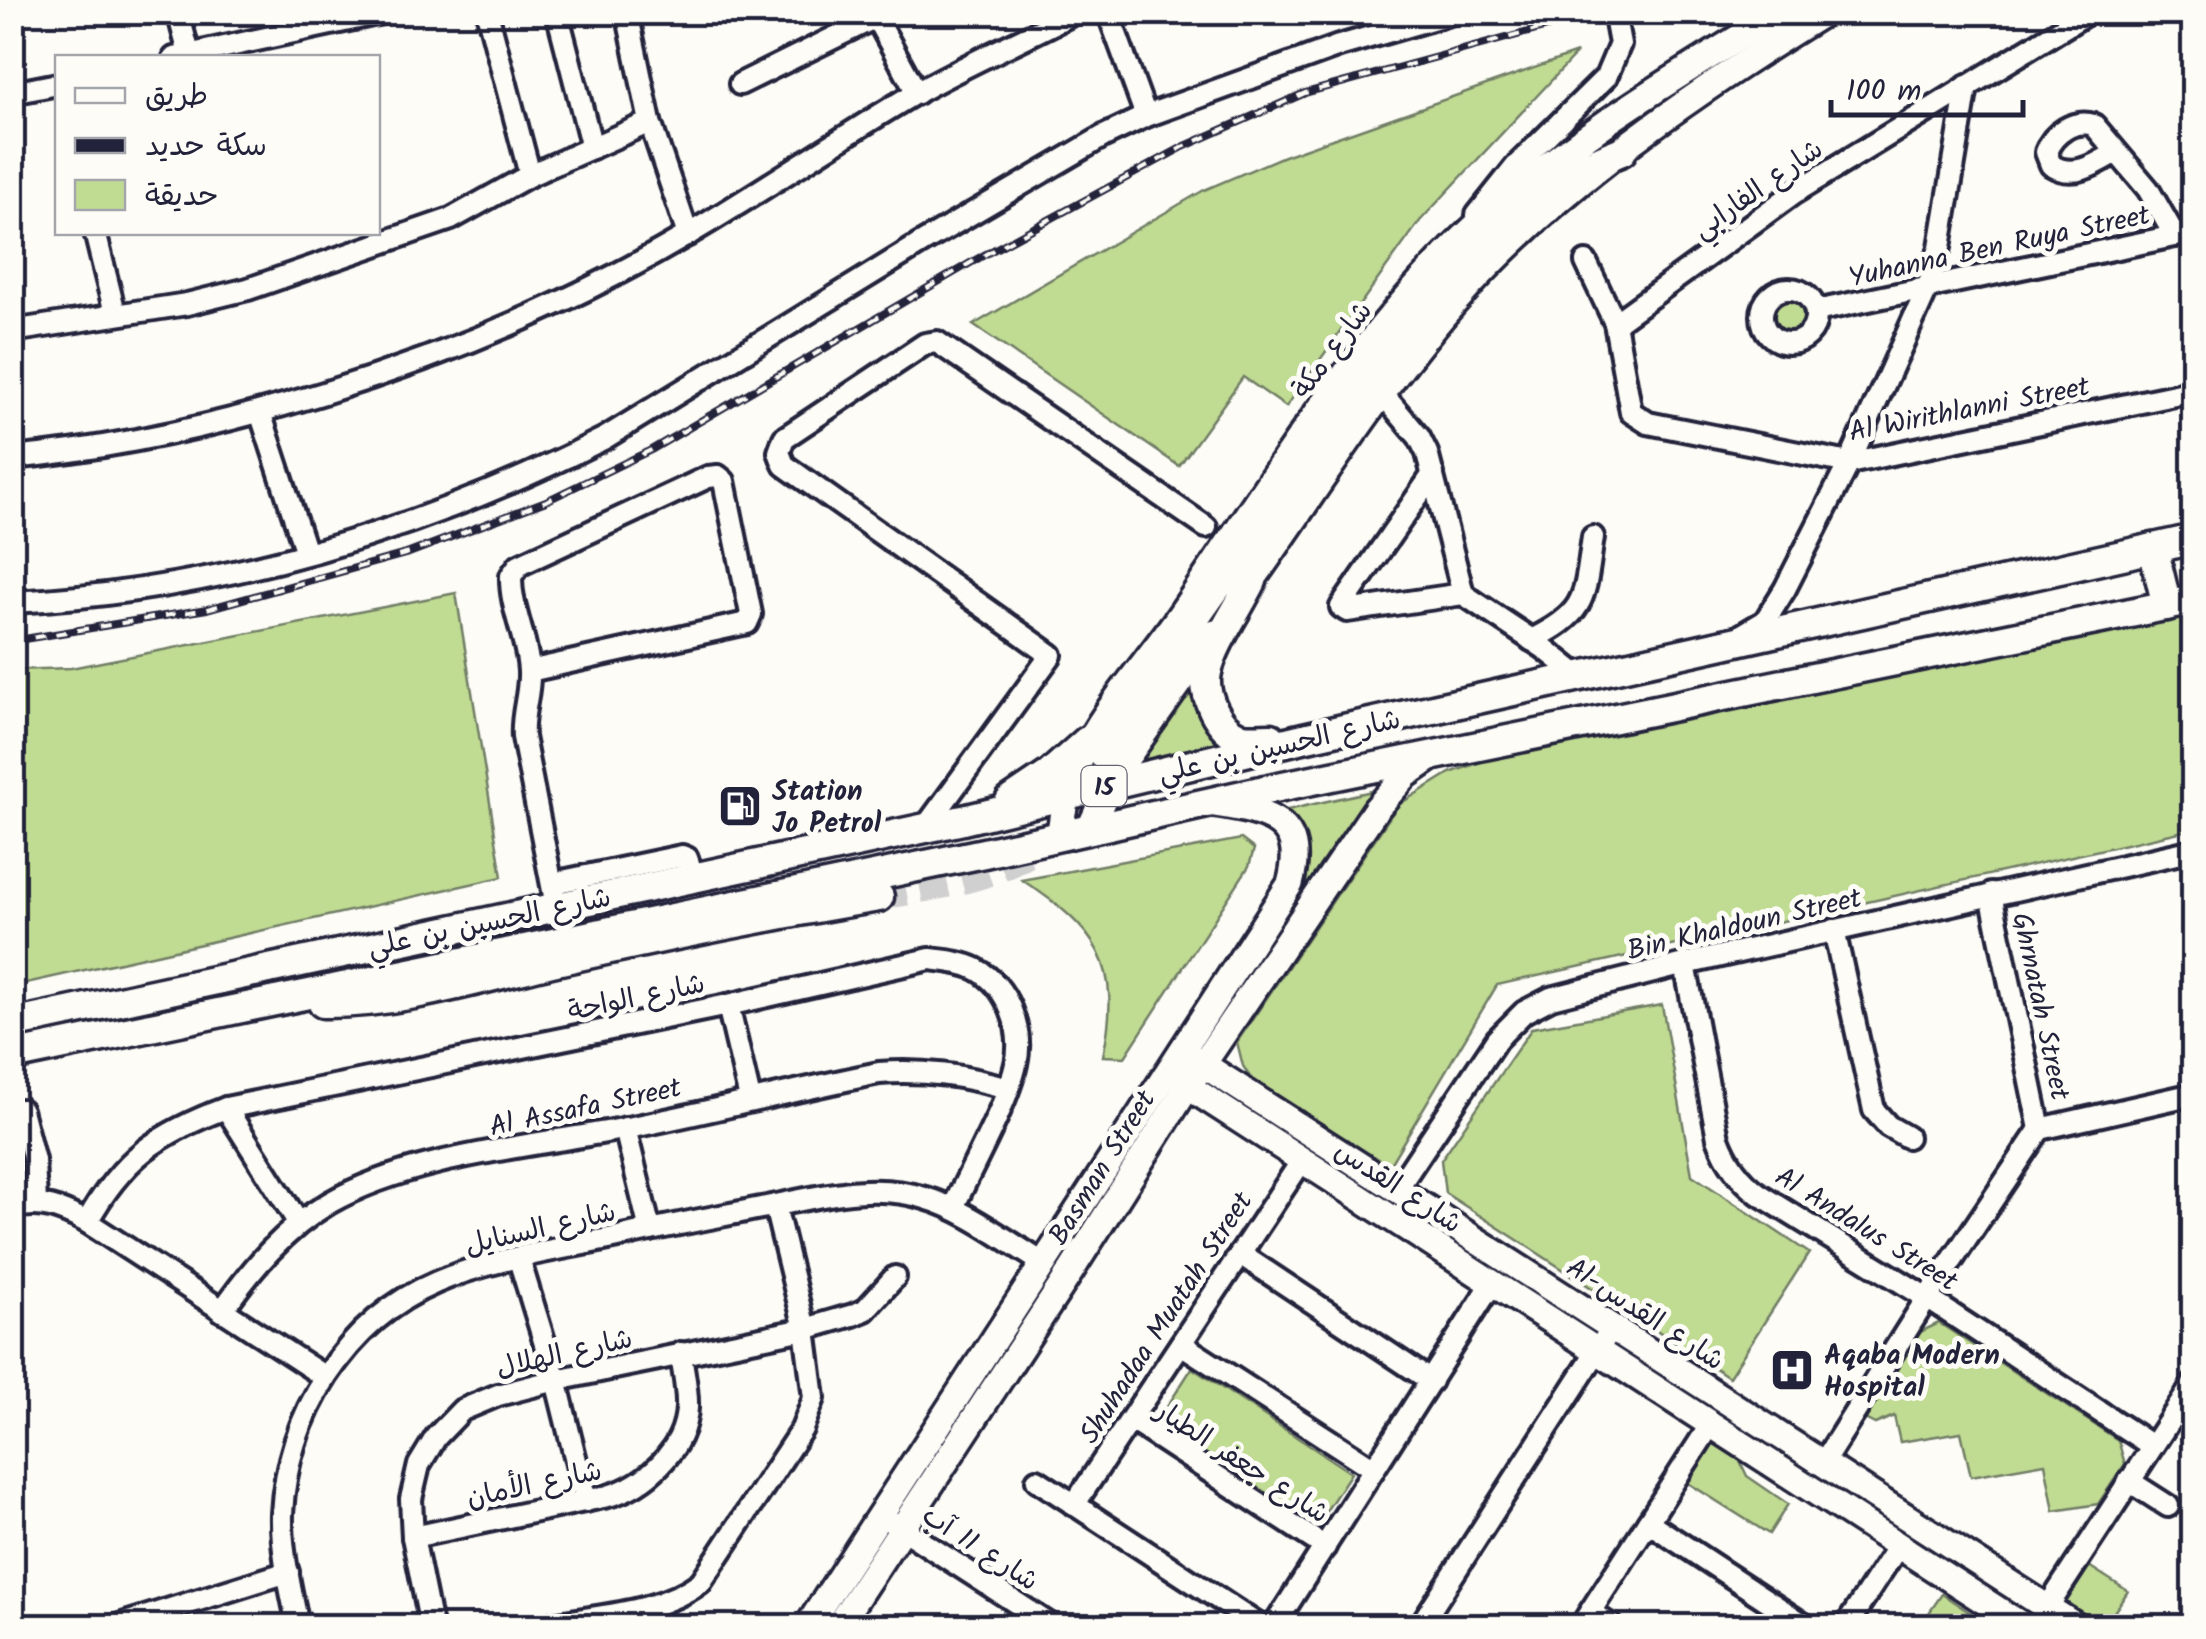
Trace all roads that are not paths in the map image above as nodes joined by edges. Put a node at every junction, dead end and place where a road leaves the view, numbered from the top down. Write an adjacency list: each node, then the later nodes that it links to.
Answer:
1 (178, 12): 14 (street)
2 (386, 12): 15 (street)
3 (487, 12): 26 (street)
4 (557, 12): 23 (street)
5 (627, 12): 22 (street)
6 (1076, 12): 20 (street)
7 (1108, 12): 21 (street)
8 (1614, 12): 31 (street)
9 (1781, 12): 31 (main road, شارع مكة)
10 (1825, 12): 24 (main road, شارع مكة)
11 (2088, 12): 18 (street, شارع الفارابي)
12 (1451, 13): 21 (street)
13 (873, 15): 16 (street); 20 (street)
14 (182, 55)
15 (187, 55)
16 (740, 84)
17 (55, 85): 19 (street)
18 (1967, 86): 33 (street); 36 (street, شارع الفارابي)
19 (12, 93)
20 (917, 93): 29 (street)
21 (1146, 116): 48 (street)
22 (650, 122): 23 (street); 29 (street)
23 (592, 148): 26 (street)
24 (1622, 151): 39 (main road, شارع مكة); 62 (highway)
25 (2115, 154): 27 (street)
26 (530, 175): 30 (street)
27 (2184, 234): 33 (street, Yuhanna Ben Ruya Street)
28 (96, 235): 35 (street)
29 (688, 235): 40 (street)
30 (374, 239): 35 (street)
31 (1459, 241): 62 (main road, شارع مكة)
32 (1586, 262): 36 (street)
33 (1928, 287): 34 (street, Yuhanna Ben Ruya Street); 42 (street)
34 (1816, 311)
35 (115, 313): 37 (street)
36 (1615, 324): 42 (street, Al Wirithlanni Street)
37 (12, 330)
38 (2194, 391): 42 (street, Al Wirithlanni Street)
39 (1381, 392): 43 (street); 49 (main road, شارع مكة)
40 (260, 412): 41 (street); 48 (street)
41 (12, 458)
42 (1850, 463): 50 (street)
43 (1433, 474): 51 (street); 51 (street)
44 (1206, 527): 66 (street)
45 (1593, 537): 55 (street)
46 (2194, 539): 47 (highway, شارع الحسين بن علي / 15)
47 (2153, 548): 53 (highway); 54 (highway, شارع الحسين بن علي / 15)
48 (306, 553): 52 (street)
49 (1252, 581): 60 (highway); 62 (main road, شارع مكة)
50 (1785, 589): 54 (street); 56 (street)
51 (1462, 594): 55 (street)
52 (12, 602)
53 (2180, 603): 61 (highway, شارع الحسين بن علي / 15)
54 (1818, 624): 56 (highway, شارع الحسين بن علي / 15)
55 (1538, 644): 58 (street); 59 (street)
56 (1726, 644): 58 (highway, شارع الحسين بن علي / 15)
57 (529, 670): 57 (street); 71 (street)
58 (1579, 676): 59 (highway, شارع الحسين بن علي / 15)
59 (1514, 691): 60 (highway, شارع الحسين بن علي / 15)
60 (1303, 738): 62 (highway, شارع الحسين بن علي / 15)
61 (1435, 755): 64 (highway, شارع الحسين بن علي / 15); 77 (main road, Basman Street)
62 (1100, 761): 63 (highway, شارع الحسين بن علي / 15); 63 (main road, شارع مكة); 65 (highway); 67 (main road, شارع مكة)
63 (1065, 795): 65 (highway, شارع الحسين بن علي / 15); 68 (main road, شارع مكة)
64 (1209, 803): 67 (highway, شارع الحسين بن علي / 15); 80 (main road, Basman Street)
65 (986, 814): 66 (highway, شارع الحسين بن علي / 15)
66 (925, 828): 71 (highway, شارع الحسين بن علي / 15)
67 (1089, 830): 68 (highway, شارع الحسين بن علي / 15)
68 (1060, 836): 75 (highway, شارع الحسين بن علي / 15)
69 (2194, 850): 70 (street, Bin Khaldoun Street)
70 (1990, 894): 73 (street, Bin Khaldoun Street); 90 (street, Ghrnatah Street)
71 (555, 895): 78 (highway, شارع الحسين بن علي / 15)
72 (879, 897): 75 (highway)
73 (1834, 930): 74 (street, Bin Khaldoun Street); 91 (street)
74 (1685, 964): 93 (street, Bin Khaldoun Street); 106 (street, Al Andalus Street)
75 (277, 999): 79 (highway, شارع الحسين بن علي / 15)
76 (728, 1006): 81 (street, شارع الواحة); 84 (street); 86 (street, شارع الواحة)
77 (1230, 1022): 80 (main road, Basman Street); 83 (main road)
78 (12, 1024)
79 (18, 1061)
80 (1185, 1068): 83 (main road, Al-شارع القدس); 85 (main road, شارع القدس); 88 (main road, Basman Street); 103 (main road, Basman Street)
81 (1008, 1088): 84 (street, Al Assafa Street); 97 (street, شارع الواحة)
82 (2194, 1094): 90 (street)
83 (1254, 1096): 93 (main road, Al-شارع القدس)
84 (750, 1099): 89 (street, Al Assafa Street)
85 (1219, 1105): 88 (main road); 92 (main road, شارع القدس)
86 (226, 1108): 98 (street, شارع الواحة); 99 (street)
87 (21, 1110): 94 (street)
88 (1172, 1112): 127 (main road, Basman Street)
89 (625, 1128): 99 (street, Al Assafa Street); 100 (street)
90 (2040, 1129): 106 (street)
91 (1907, 1137)
92 (1303, 1159): 101 (street, Shuhadaa Muatah Street); 105 (main road, شارع القدس)
93 (1398, 1189): 108 (main road, Al-شارع القدس)
94 (36, 1204): 96 (street); 98 (street)
95 (775, 1206): 97 (street, شارع السنايل); 100 (street, شارع السنايل); 109 (street)
96 (12, 1208)
97 (953, 1208): 103 (street, شارع السنايل)
98 (87, 1222): 107 (street)
99 (298, 1222): 107 (street, Al Assafa Street)
100 (650, 1230): 102 (street, شارع السنايل)
101 (1240, 1254): 110 (street, Shuhadaa Muatah Street); 115 (street)
102 (519, 1259): 113 (street, شارع السنايل); 114 (street)
103 (1043, 1263): 127 (main road, Basman Street)
104 (895, 1278): 109 (street, شارع الهلال)
105 (1494, 1282): 111 (main road, شارع القدس); 115 (street)
106 (1927, 1298): 119 (street, Al Andalus Street); 120 (street)
107 (222, 1311): 113 (street)
108 (1613, 1326): 111 (street); 120 (main road, Al-شارع القدس)
109 (805, 1328): 112 (street, شارع الهلال); 138 (street)
110 (1181, 1344): 117 (street, Shuhadaa Muatah Street); 121 (street)
111 (1598, 1350): 118 (main road, Al-شارع القدس); 148 (street)
112 (682, 1354): 114 (street, شارع الهلال); 124 (street, شارع الأمان)
113 (325, 1377): 132 (street, شارع السنايل)
114 (556, 1380): 124 (street); 129 (street, شارع الهلال)
115 (1431, 1381): 121 (street)
116 (2194, 1383): 119 (street)
117 (1131, 1420): 125 (street, Shuhadaa Muatah Street); 131 (street, شارع جعفر الطيار)
118 (1712, 1424): 128 (street); 130 (main road, Al-شارع القدس)
119 (2152, 1446): 123 (street)
120 (1823, 1463): 133 (main road, Al-شارع القدس)
121 (1374, 1469): 131 (street)
122 (1038, 1480): 125 (street)
123 (2129, 1481): 126 (street); 133 (street)
124 (586, 1501): 129 (street, شارع الأمان)
125 (1074, 1505): 146 (street)
126 (2168, 1506)
127 (890, 1521): 139 (main road, Basman Street); 144 (main road, Basman Street); 145 (street, شارع 11 آب)
128 (1648, 1522): 135 (street); 150 (street)
129 (413, 1538): 143 (street, شارع الهلال)
130 (1898, 1546): 137 (main road, Al-شارع القدس); 151 (street)
131 (1325, 1548): 147 (street)
132 (288, 1572): 136 (street); 142 (street, شارع السنايل)
133 (2047, 1608): 152 (main road, Al-شارع القدس)
134 (12, 1609): 140 (street)
135 (1586, 1619): 149 (street)
136 (154, 1621): 141 (street)
137 (2013, 1624)
138 (555, 1625)
139 (841, 1625)
140 (16, 1626)
141 (116, 1626)
142 (298, 1626)
143 (431, 1626)
144 (808, 1626)
145 (1052, 1626)
146 (1260, 1626)
147 (1274, 1626)
148 (1420, 1626)
149 (1612, 1626)
150 (1806, 1626)
151 (1846, 1626)
152 (2076, 1626)

